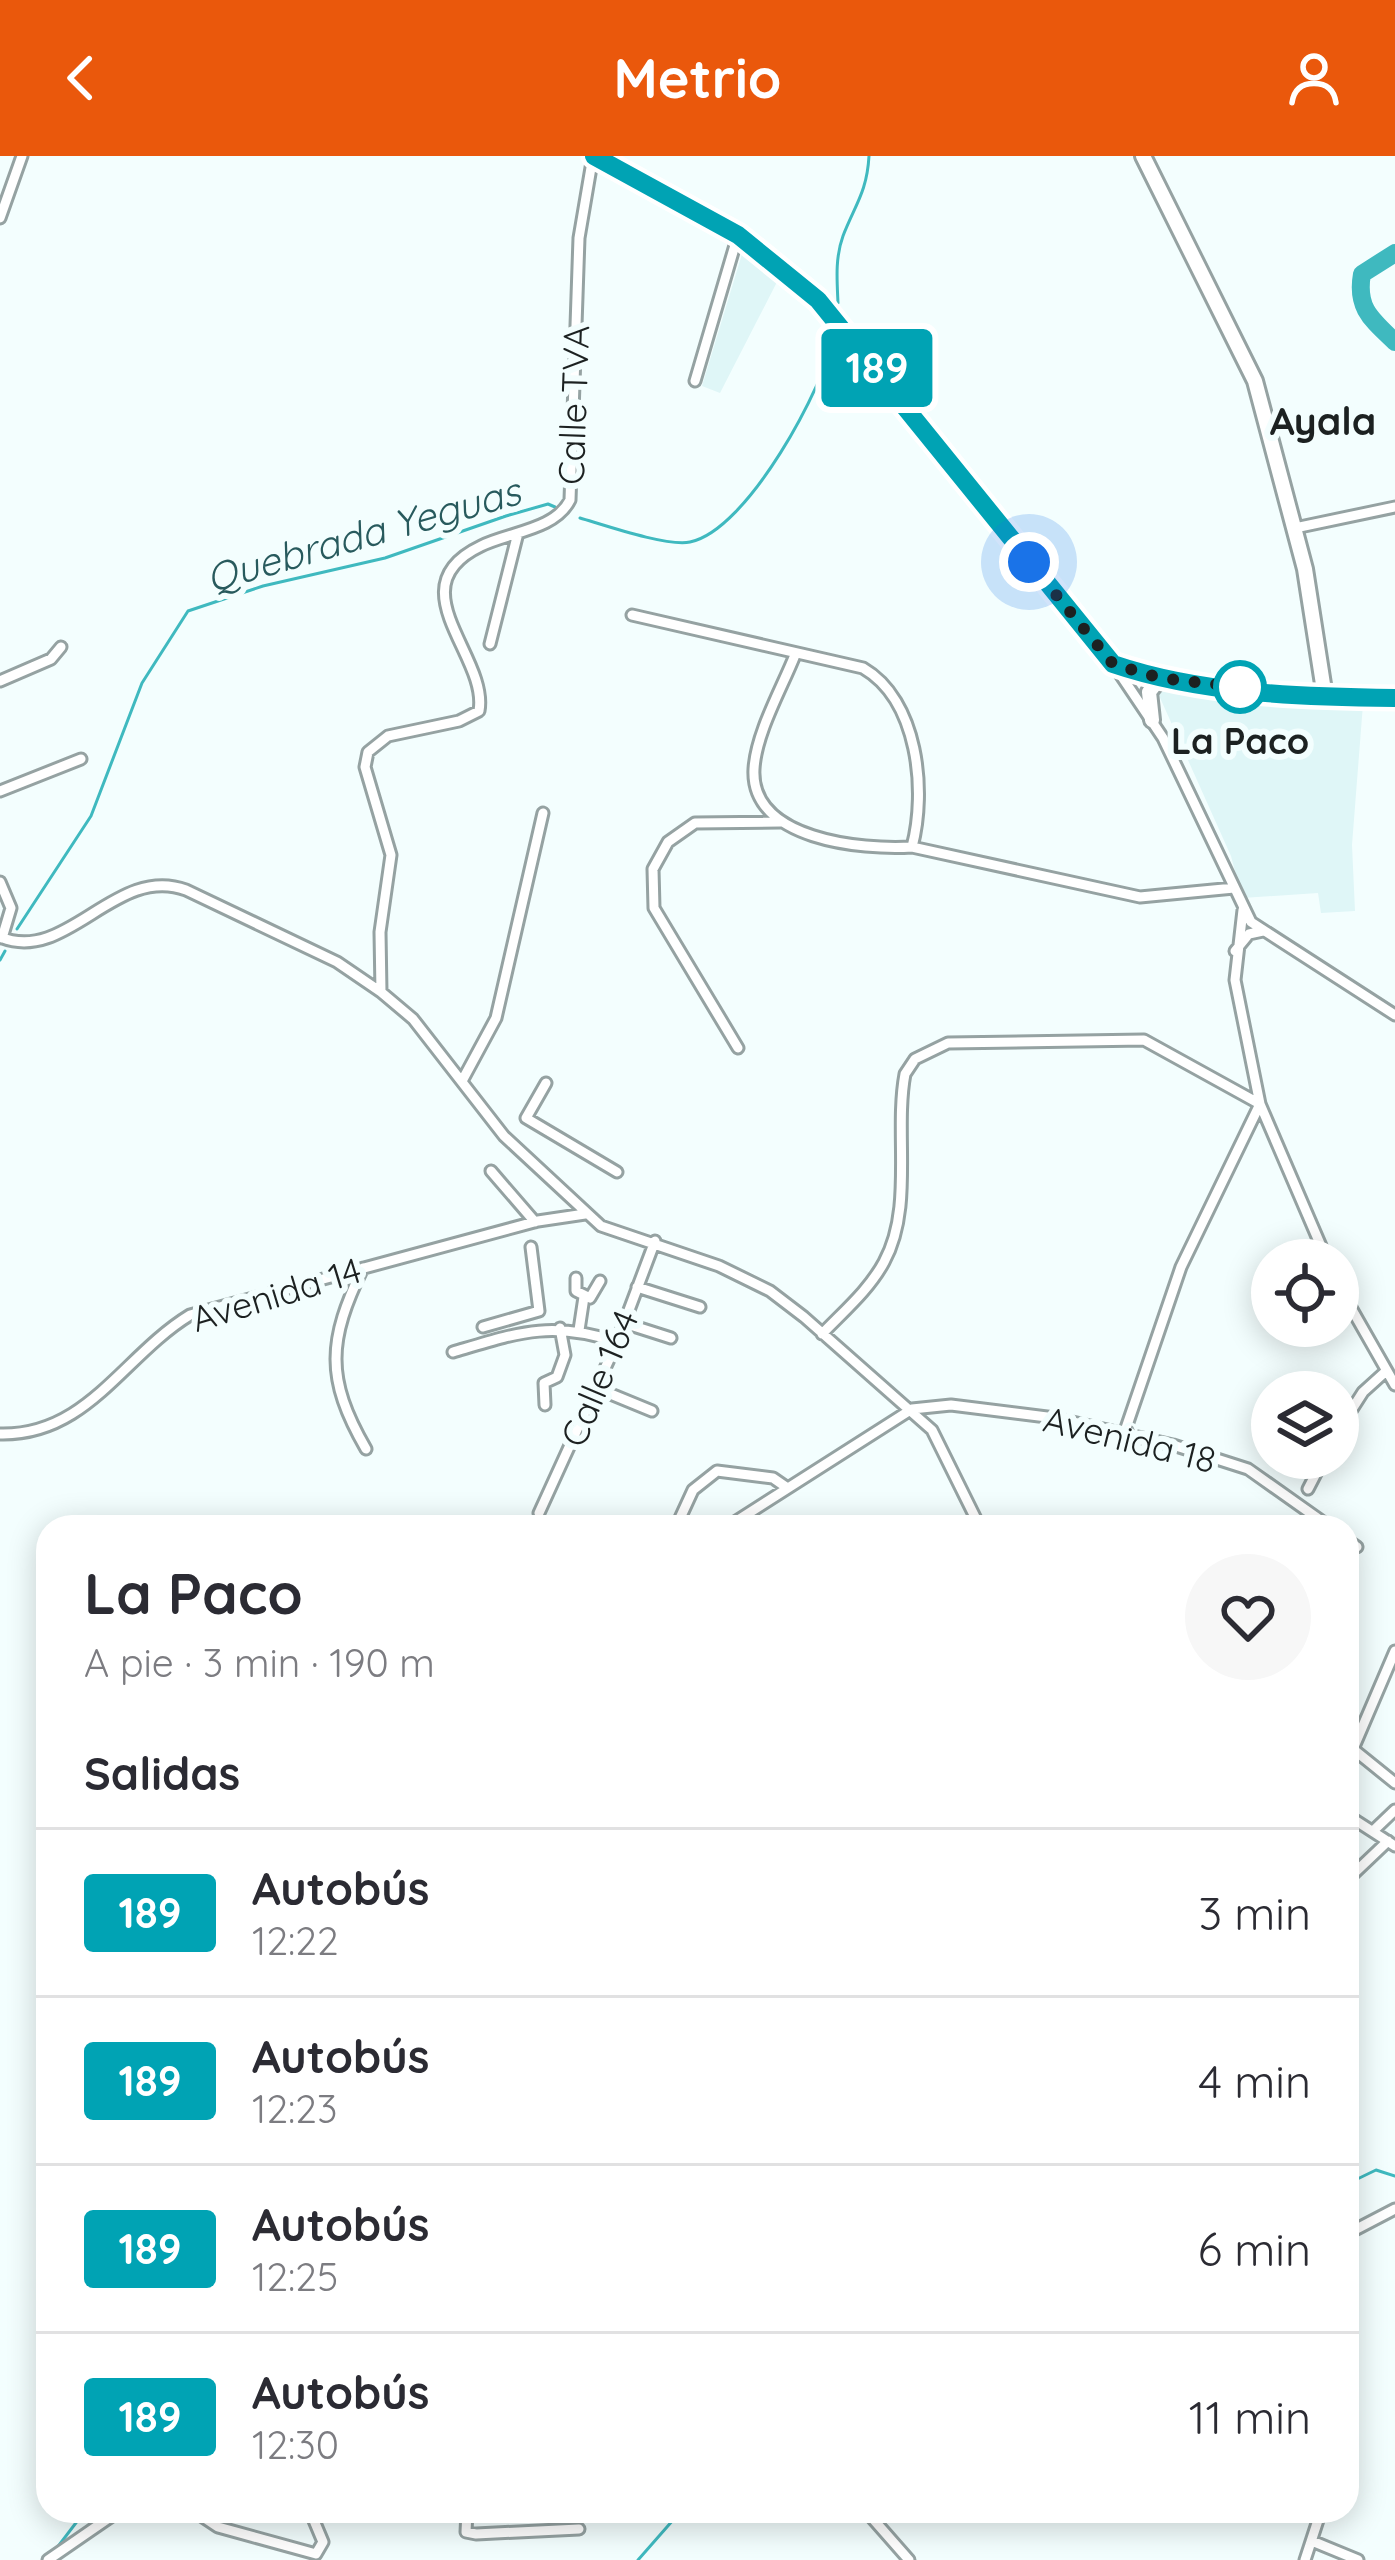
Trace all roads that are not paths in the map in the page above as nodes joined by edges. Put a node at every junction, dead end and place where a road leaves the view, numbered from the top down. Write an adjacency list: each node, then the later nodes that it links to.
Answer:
1 (22, 156): 4 (street)
2 (594, 156): 6 (main road); 10 (street, Calle TVA)
3 (1143, 156): 9 (main road)
4 (3, 193): 5 (street)
5 (0, 218)
6 (738, 235): 7 (street); 15 (main road)
7 (695, 381)
8 (1395, 507): 9 (street)
9 (1294, 528): 18 (main road)
10 (518, 532): 12 (street); 32 (street, Calle TVA)
11 (632, 616): 14 (street)
12 (490, 644)
13 (61, 646): 17 (street)
14 (795, 655): 24 (street); 25 (street)
15 (1113, 664): 16 (main road); 20 (street)
16 (1160, 678): 18 (main road); 20 (main road)
17 (0, 681)
18 (1325, 697): 19 (main road)
19 (1395, 698)
20 (1152, 721): 27 (street)
21 (81, 759): 22 (street)
22 (0, 791)
23 (543, 813): 35 (street)
24 (780, 822): 25 (street); 34 (street)
25 (912, 847): 27 (street)
26 (0, 885): 30 (street)
27 (1234, 888): 28 (street)
28 (1243, 910): 29 (street); 31 (street)
29 (1263, 931): 31 (street); 33 (street)
30 (1, 938): 32 (street)
31 (1235, 951): 37 (street)
32 (381, 992): 35 (street)
33 (1395, 1015)
34 (739, 1048)
35 (462, 1082): 40 (street)
36 (546, 1083): 39 (street)
37 (1260, 1104): 42 (street); 55 (street); 67 (street)
38 (491, 1171): 41 (street)
39 (617, 1172)
40 (585, 1214): 41 (street, Avenida 14); 43 (street)
41 (535, 1222): 45 (street, Avenida 14)
42 (1318, 1239)
43 (655, 1241): 48 (street, Calle 164); 55 (street)
44 (531, 1247): 57 (street)
45 (363, 1268): 68 (street, Avenida 14); 69 (street)
46 (576, 1278): 49 (street)
47 (601, 1281): 49 (street)
48 (638, 1287): 50 (street); 51 (street, Calle 164)
49 (584, 1297): 54 (street)
50 (700, 1307)
51 (624, 1323): 56 (street); 58 (street, Calle 164)
52 (1359, 1325): 60 (street)
53 (560, 1328): 54 (street); 57 (street); 64 (street)
54 (579, 1330): 58 (street)
55 (822, 1334): 65 (street)
56 (671, 1338)
57 (494, 1340): 59 (street)
58 (617, 1342): 62 (street, Calle 164)
59 (453, 1352)
60 (1384, 1373): 61 (street); 63 (street)
61 (1395, 1385)
62 (596, 1388): 66 (street); 73 (street, Calle 164)
63 (1359, 1398)
64 (545, 1405)
65 (912, 1409): 67 (street, Avenida 18); 71 (street); 76 (street)
66 (652, 1411)
67 (1124, 1431): 77 (street, Avenida 18)
68 (0, 1434)
69 (366, 1449)
70 (1313, 1479): 72 (street)
71 (786, 1487): 74 (street); 75 (street)
72 (1308, 1489)
73 (539, 1513)
74 (682, 1515)
75 (745, 1515)
76 (974, 1515)
77 (1313, 1515)
78 (1395, 1651): 79 (street)
79 (1391, 1673): 80 (street)
80 (1359, 1733)
81 (1359, 1757): 82 (street)
82 (1395, 1783)
83 (1395, 1810): 85 (street)
84 (1359, 1823): 85 (street)
85 (1373, 1832): 86 (street)
86 (1392, 1844): 87 (street)
87 (1359, 1870)
88 (1395, 2210): 89 (street)
89 (1359, 2228)
90 (102, 2523): 98 (street)
91 (212, 2523): 92 (street)
92 (315, 2523)
93 (466, 2523): 96 (street)
94 (877, 2523): 99 (street)
95 (1317, 2523): 97 (street)
96 (579, 2528)
97 (1312, 2541): 100 (street); 101 (street)
98 (48, 2560)
99 (909, 2560)
100 (1305, 2560)
101 (1358, 2560)

